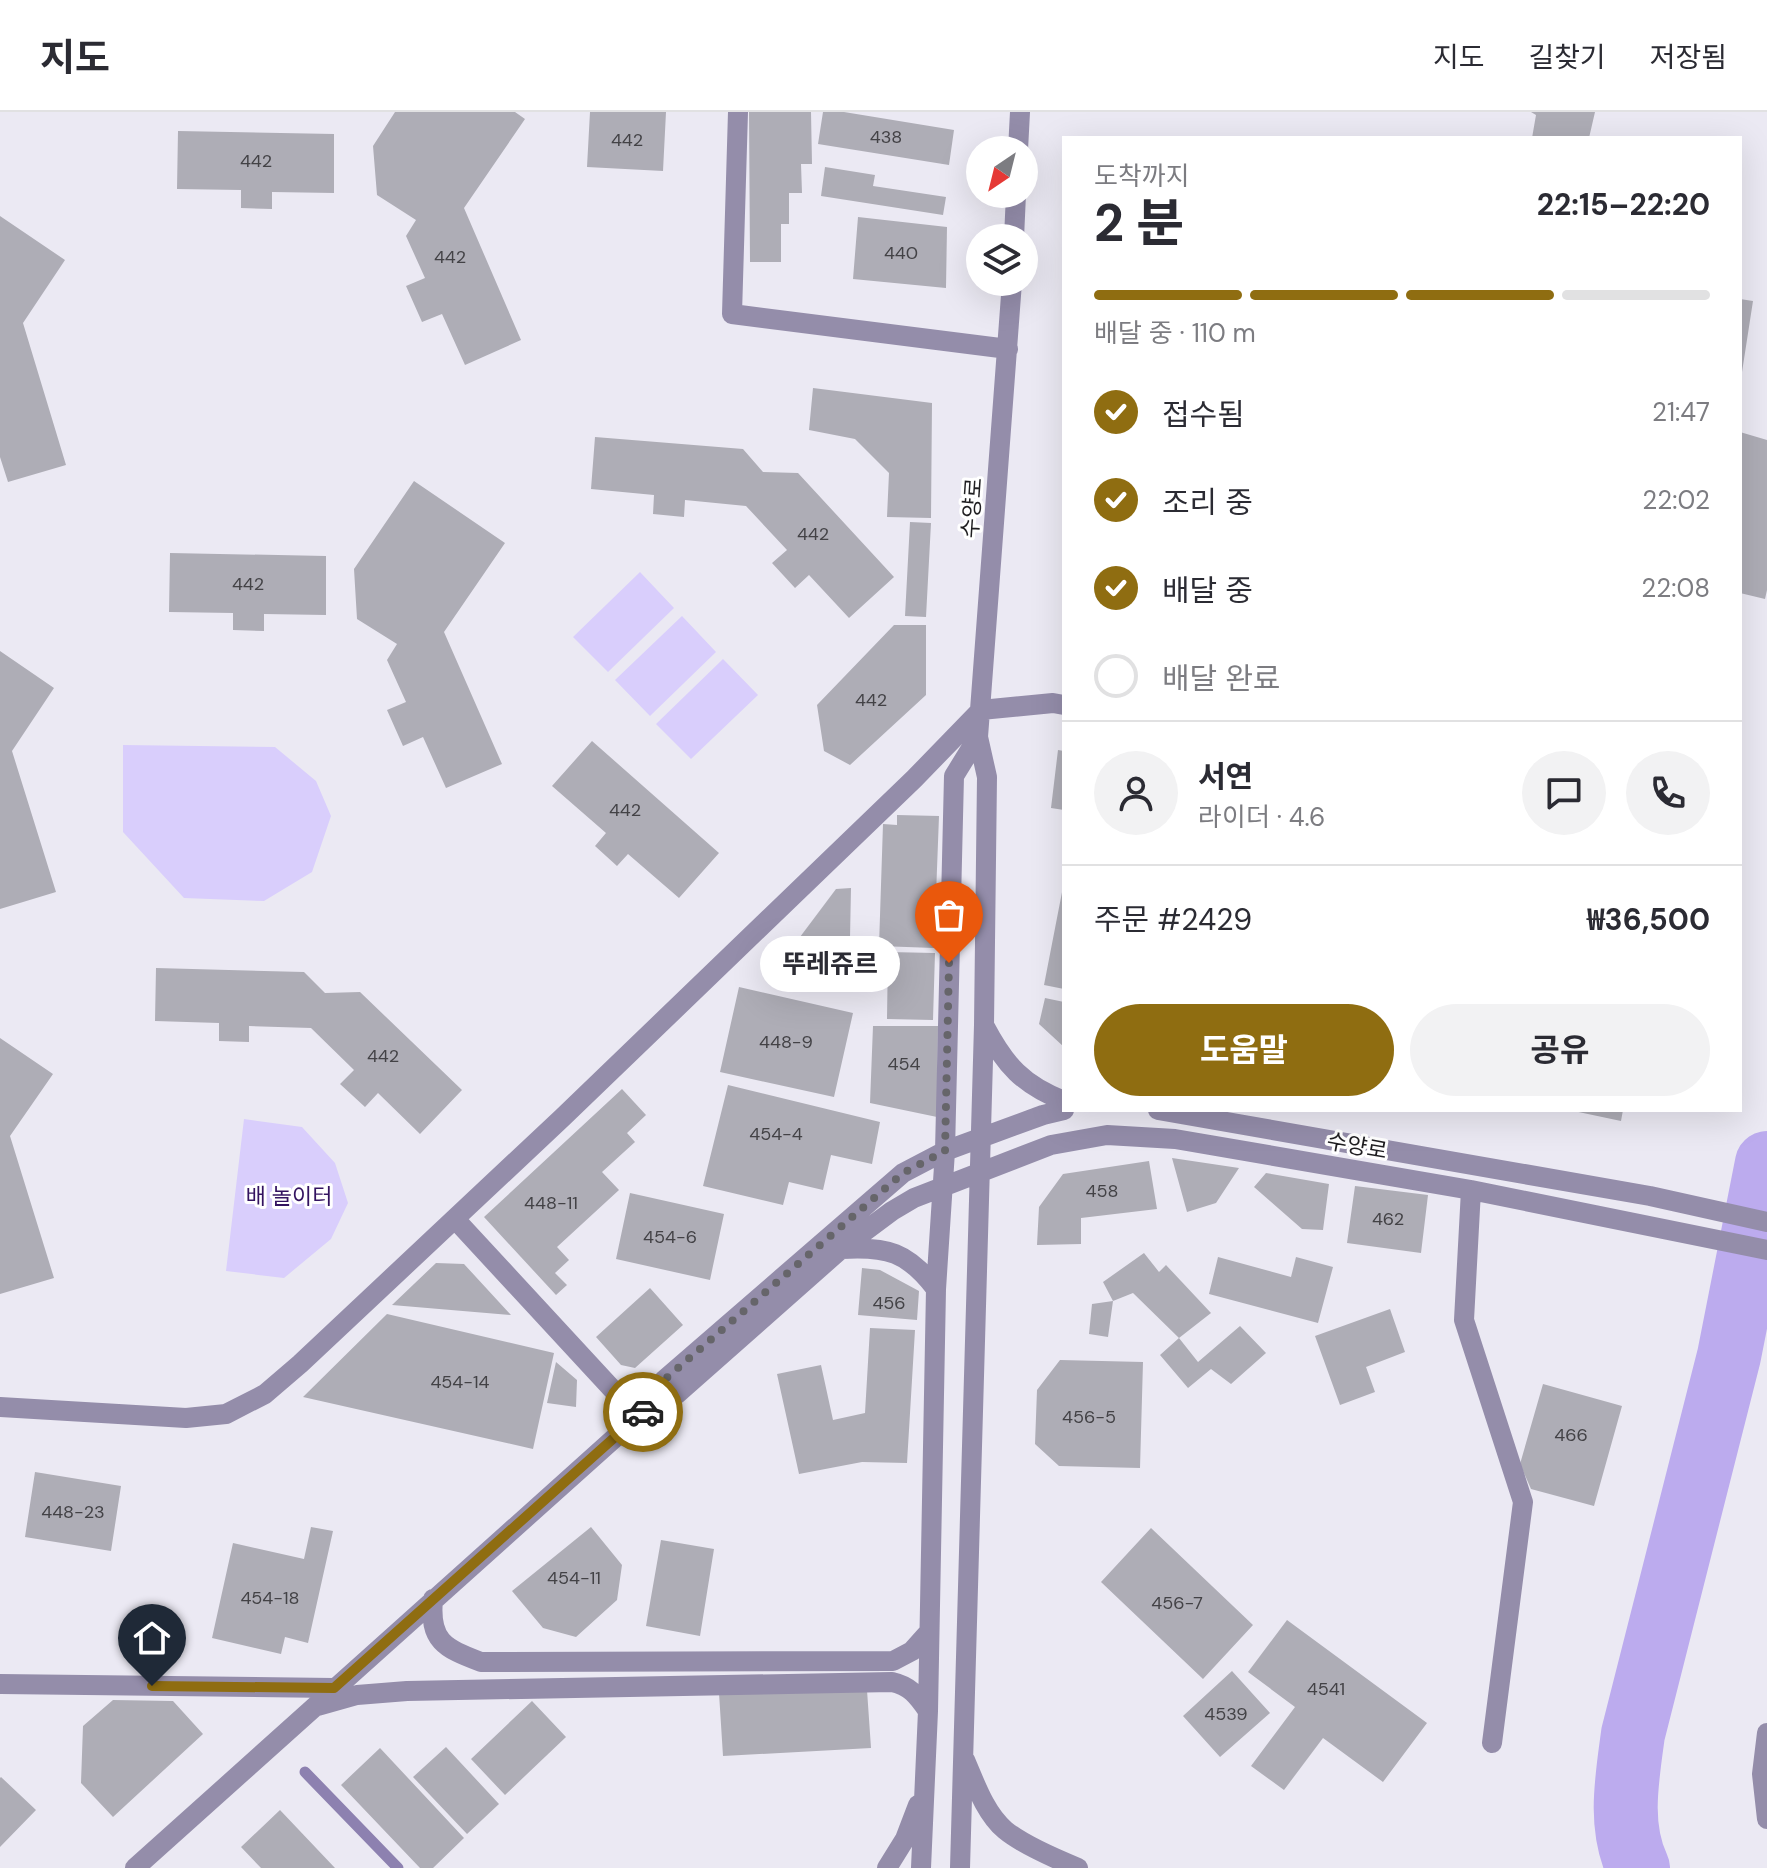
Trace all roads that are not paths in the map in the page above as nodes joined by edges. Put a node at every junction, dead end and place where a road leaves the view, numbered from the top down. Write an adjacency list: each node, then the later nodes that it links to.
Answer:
1 (738, 112): 5 (street)
2 (1020, 112): 3 (street)
3 (1019, 136)
4 (1011, 296): 5 (street, 수양로)
5 (1008, 349): 7 (street, 수양로)
6 (1062, 705): 7 (street)
7 (981, 710): 8 (street, 수양로); 18 (street)
8 (978, 737): 9 (street, 수양로); 14 (street, 수양로)
9 (984, 1025): 10 (street); 13 (street, 수양로)
10 (1062, 1100)
11 (1062, 1110): 13 (street)
12 (1169, 1112): 19 (street, 수양로)
13 (979, 1138): 14 (street); 15 (street, 수양로)
14 (945, 1151): 16 (street, 수양로); 23 (street)
15 (979, 1174): 16 (street, 수양로); 17 (street, 수양로); 34 (street, 수양로)
16 (943, 1188): 20 (street, 수양로); 22 (street, 수양로)
17 (1471, 1190): 21 (street, 수양로); 33 (street)
18 (455, 1219): 24 (street); 25 (street)
19 (1767, 1222)
20 (841, 1249): 22 (street); 23 (street, 수양로)
21 (1767, 1250)
22 (936, 1289): 27 (street, 수양로)
23 (654, 1401): 25 (street)
24 (0, 1407)
25 (638, 1417): 26 (street)
26 (433, 1599): 27 (street); 29 (street)
27 (929, 1632): 31 (street, 수양로)
28 (0, 1684): 29 (street)
29 (334, 1688): 30 (street)
30 (310, 1709): 31 (street); 37 (street)
31 (928, 1711): 35 (street, 수양로)
32 (1767, 1733): 36 (street)
33 (1492, 1743)
34 (962, 1753): 40 (street, 수양로); 41 (street)
35 (925, 1787): 38 (street); 39 (street, 수양로)
36 (1767, 1819)
37 (135, 1868)
38 (887, 1868)
39 (921, 1868)
40 (960, 1868)
41 (1078, 1868)

